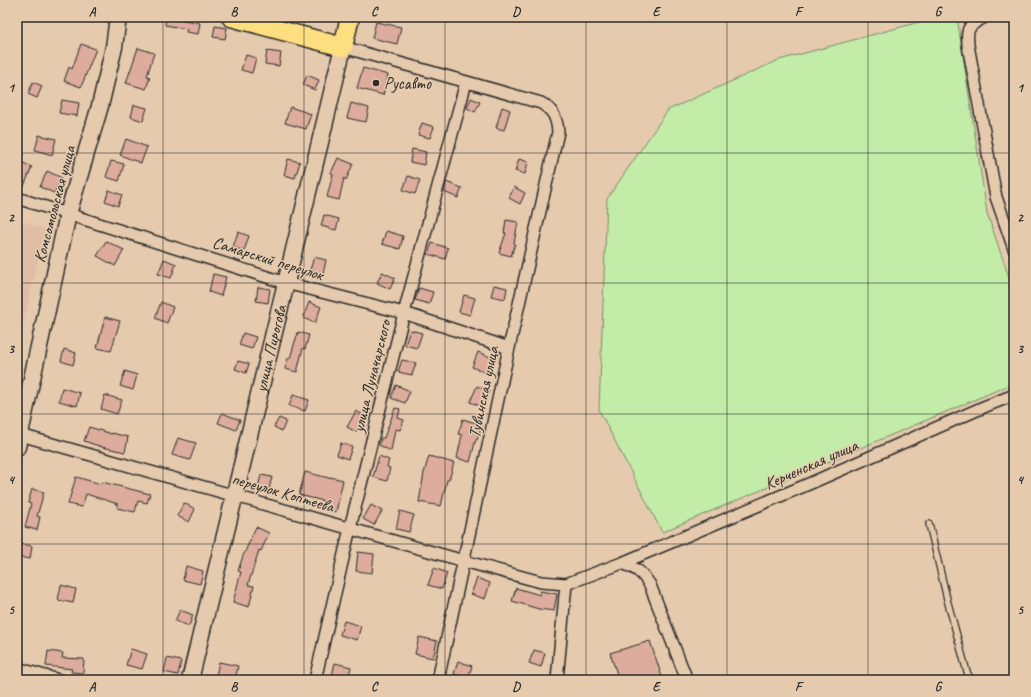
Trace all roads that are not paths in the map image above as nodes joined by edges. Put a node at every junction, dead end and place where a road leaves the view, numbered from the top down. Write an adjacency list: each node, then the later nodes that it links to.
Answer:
1 (118, 17): 8 (main road, Комсомольская улица)
2 (231, 17): 5 (main road)
3 (350, 17): 5 (main road, улица Пирогова)
4 (985, 17): 9 (street)
5 (343, 47): 6 (street); 10 (main road, улица Пирогова)
6 (466, 82): 11 (street, улица Луначарского); 12 (street, Тувинская улица)
7 (17, 198): 8 (street, Самарский переулок)
8 (68, 214): 10 (street, Самарский переулок); 14 (main road, Комсомольская улица)
9 (1014, 249)
10 (286, 283): 11 (street, Самарский переулок); 15 (main road, улица Пирогова)
11 (404, 313): 12 (street, Самарский переулок); 17 (street, улица Луначарского)
12 (509, 348): 18 (street, Тувинская улица)
13 (1014, 395): 19 (street, Керченская улица)
14 (18, 439): 15 (street, переулок Коптеева)
15 (234, 496): 17 (street, переулок Коптеева); 23 (main road, улица Пирогова)
16 (929, 524): 28 (lane)
17 (350, 528): 18 (street, переулок Коптеева); 24 (street, улица Луначарского)
18 (464, 561): 20 (street, переулок Коптеева); 25 (street, Тувинская улица)
19 (622, 563): 20 (street, Керченская улица); 27 (street)
20 (566, 584): 26 (street)
21 (17, 668): 22 (street)
22 (59, 680)
23 (190, 680)
24 (315, 680)
25 (438, 680)
26 (557, 680)
27 (687, 680)
28 (972, 680)

